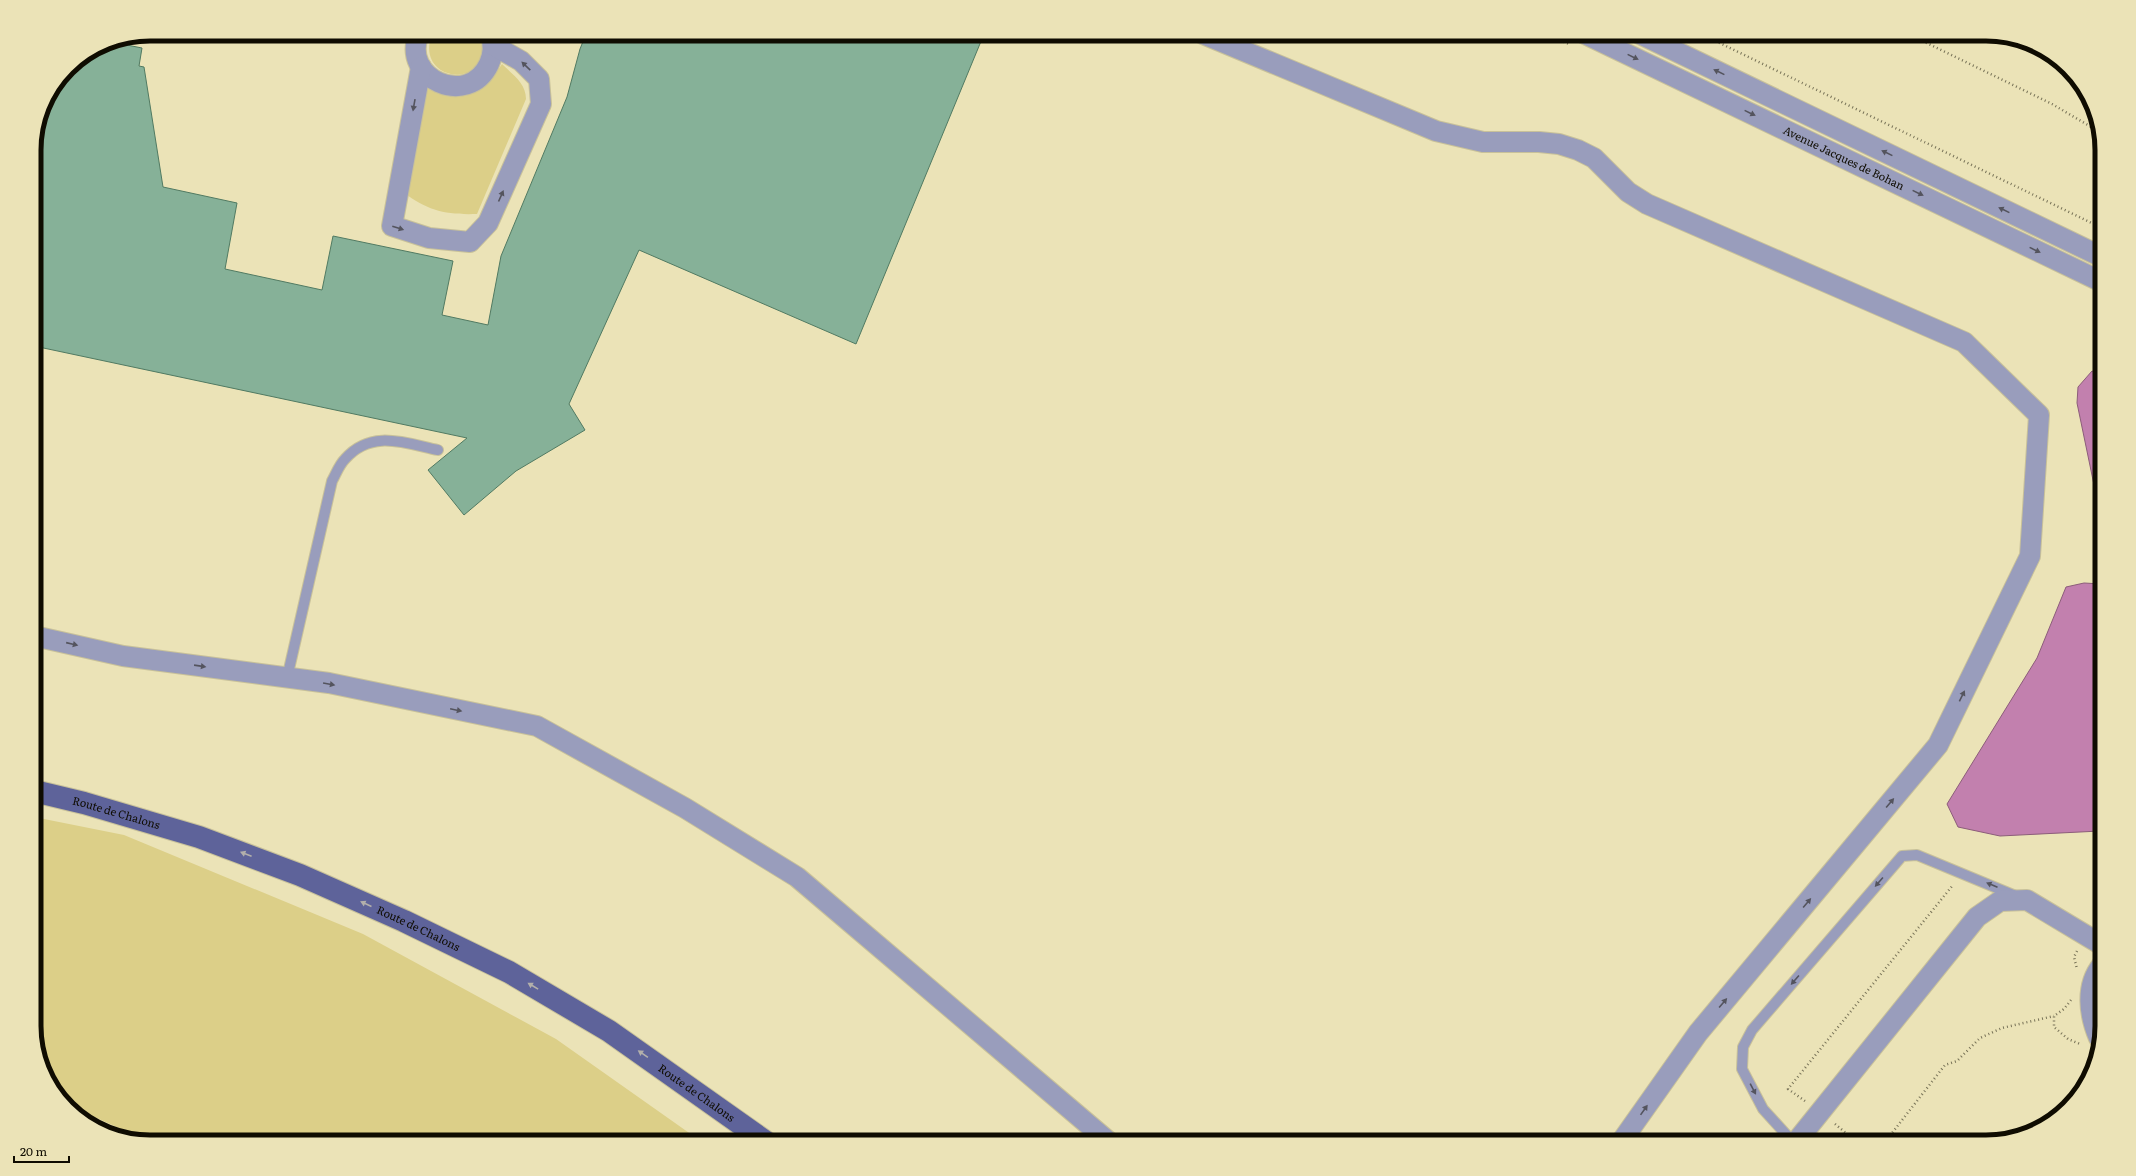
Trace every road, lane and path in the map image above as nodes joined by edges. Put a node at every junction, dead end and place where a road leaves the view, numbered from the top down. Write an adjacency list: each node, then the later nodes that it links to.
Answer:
1 (417, 41): 9 (street)
2 (492, 41): 9 (street)
3 (493, 41): 9 (street, one-way to 3)
4 (1220, 41): 27 (street, one-way to 4)
5 (1600, 41): 13 (street, Avenue Jacques de Bohan, one-way to 13)
6 (1654, 41): 12 (street, Avenue Jacques de Bohan, one-way to 6)
7 (1715, 41): 11 (path)
8 (1922, 41): 10 (path)
9 (421, 67)
10 (2092, 128)
11 (2095, 225)
12 (2095, 255)
13 (2095, 279)
14 (438, 450): 16 (lane)
15 (41, 638): 16 (street, one-way to 16)
16 (287, 678): 26 (street, one-way to 26)
17 (41, 793): 25 (main road, Route de Chalons, one-way to 17)
18 (1963, 872): 19 (lane, one-way to 18); 24 (path); 28 (lane, one-way to 28)
19 (2027, 900): 20 (street); 24 (street)
20 (2095, 941)
21 (2095, 980): 23 (street)
22 (2054, 1016): 31 (path)
23 (2095, 1029)
24 (1820, 1112): 29 (street); 30 (path)
25 (756, 1135)
26 (1101, 1135)
27 (1626, 1135)
28 (1787, 1135)
29 (1802, 1135)
30 (1849, 1135)
31 (1890, 1135)

